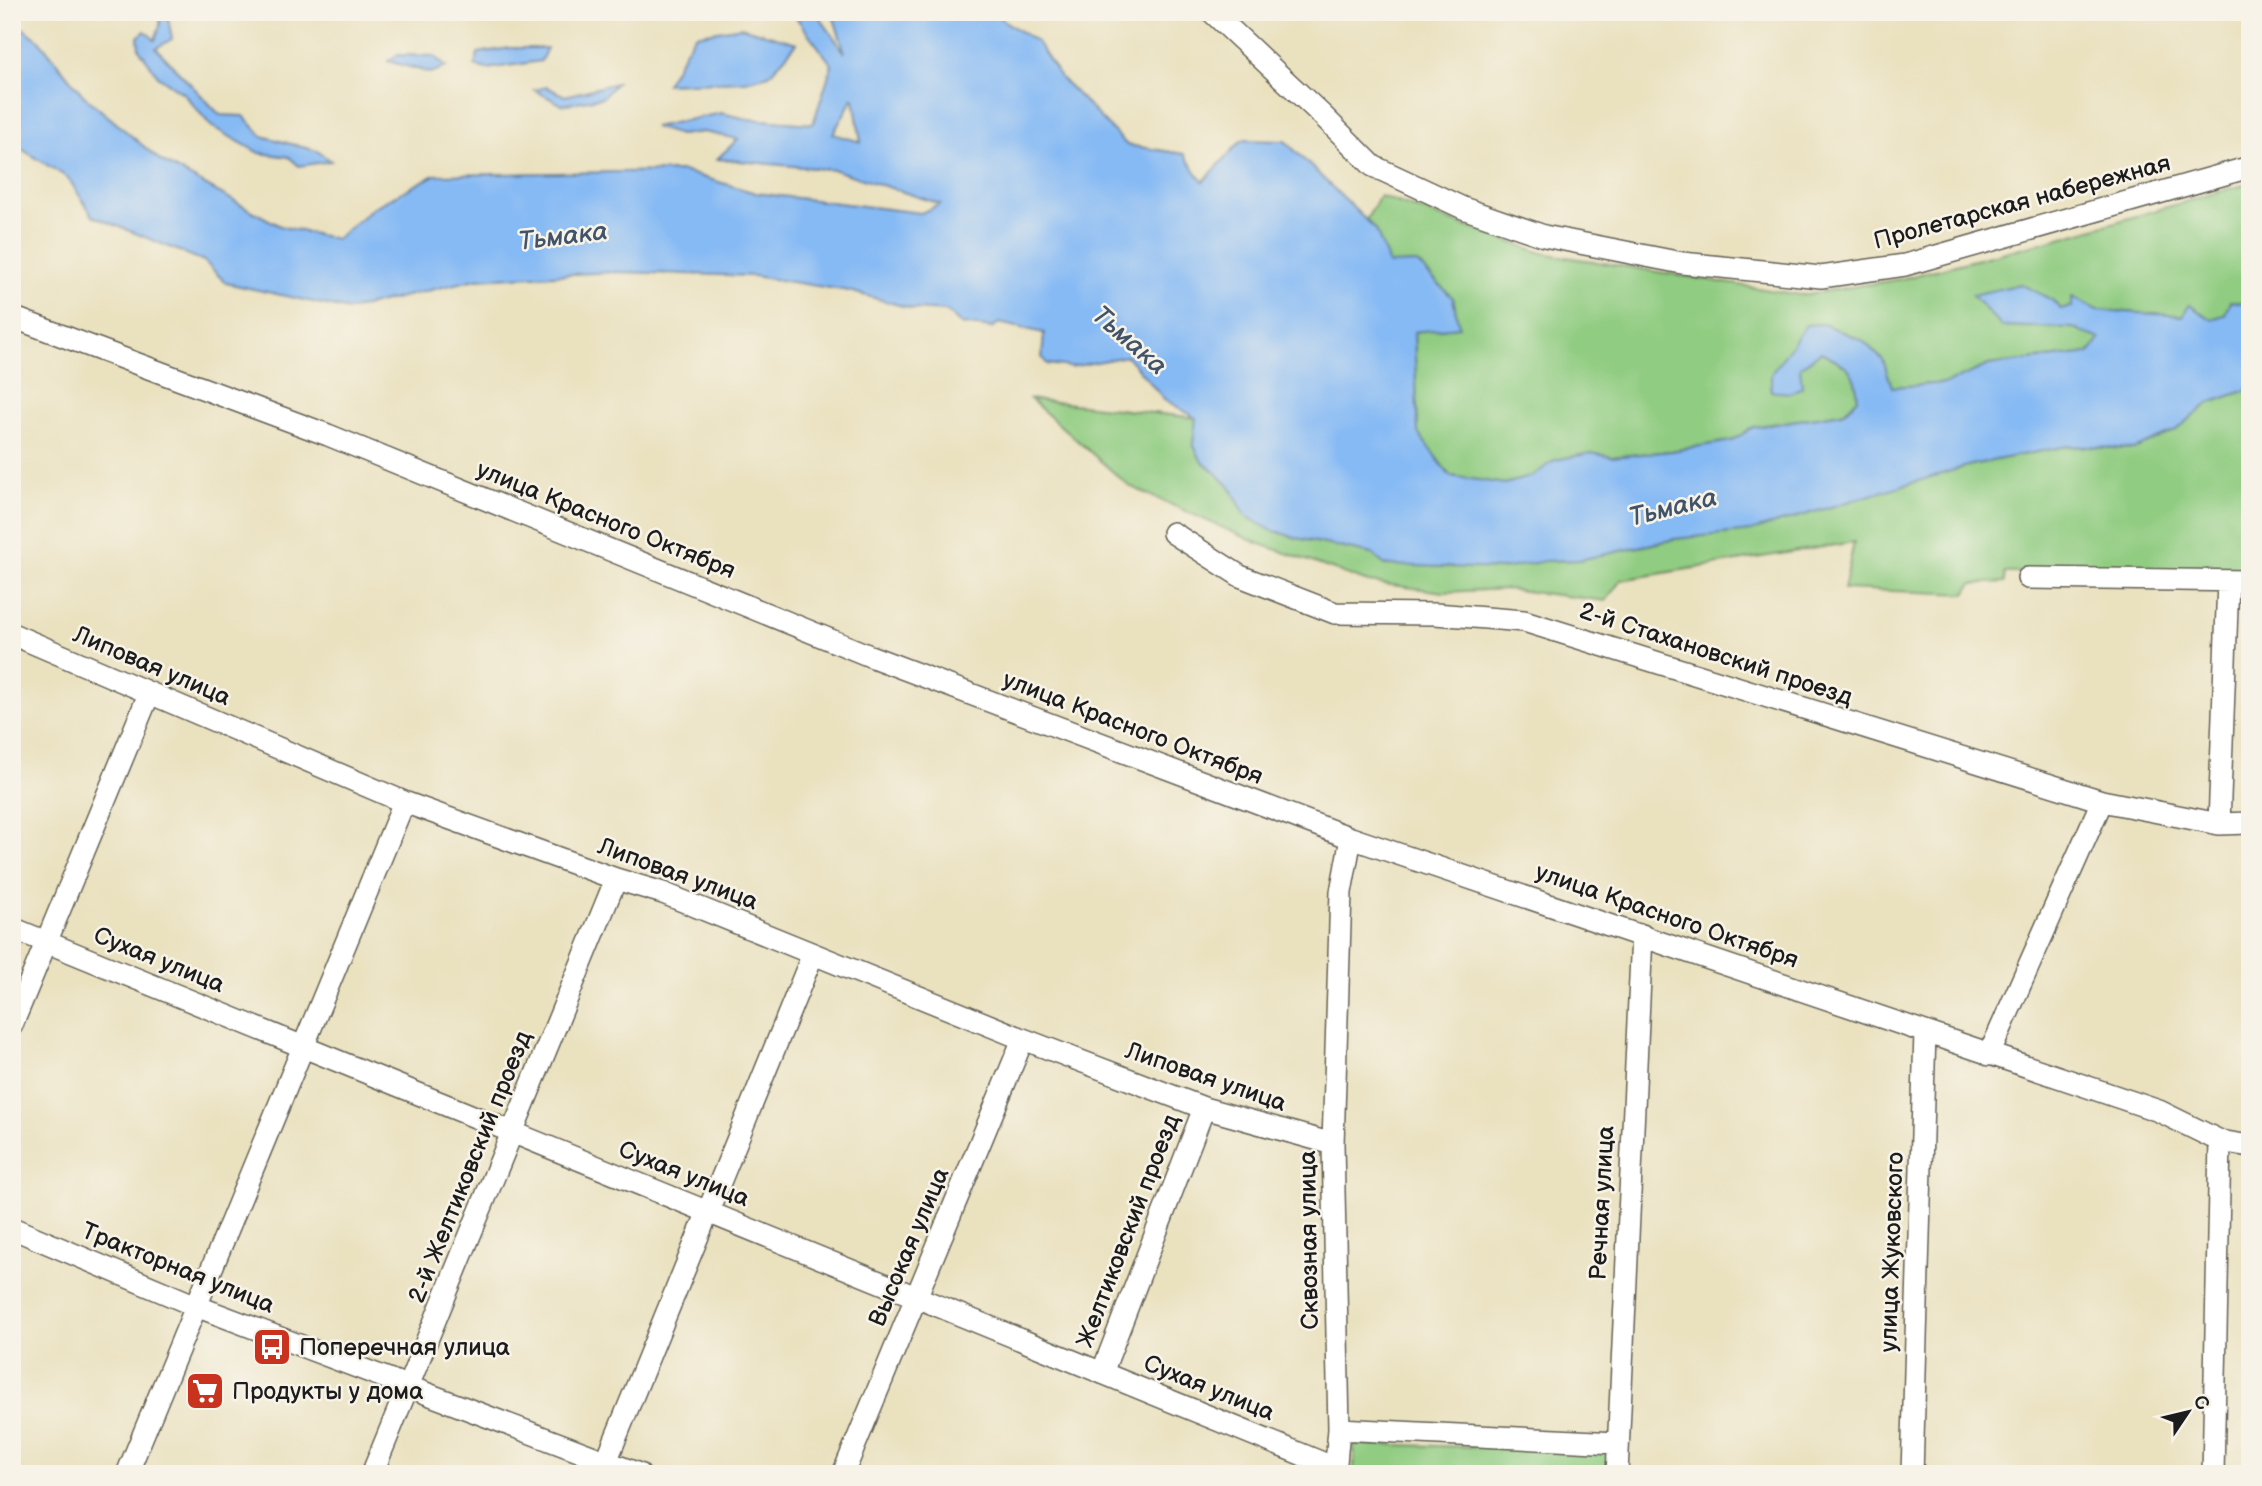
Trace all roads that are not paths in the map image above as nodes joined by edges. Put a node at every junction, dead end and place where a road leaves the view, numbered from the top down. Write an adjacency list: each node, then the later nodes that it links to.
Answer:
1 (1212, 12): 2 (street, Пролетарская набережная)
2 (2250, 167)
3 (12, 317): 14 (street, улица Красного Октября)
4 (1173, 533): 10 (street, 2-й Стахановский проезд)
5 (2028, 578): 6 (street)
6 (2228, 581): 7 (street); 13 (street)
7 (2250, 581)
8 (12, 634): 9 (street, Липовая улица)
9 (149, 694): 11 (street, Липовая улица); 18 (street)
10 (2102, 801): 13 (street, 2-й Стахановский проезд); 24 (street)
11 (404, 802): 15 (street, Липовая улица); 23 (street)
12 (2250, 823): 13 (street, 2-й Стахановский проезд)
13 (2219, 824)
14 (1351, 838): 17 (street, улица Красного Октября); 28 (street, Сквозная улица)
15 (616, 879): 19 (street, Липовая улица); 26 (street, 2-й Желтиковский проезд)
16 (12, 928): 18 (street, Сухая улица)
17 (1642, 935): 21 (street, улица Красного Октября); 37 (street, Речная улица)
18 (46, 942): 20 (street); 23 (street, Сухая улица)
19 (813, 954): 22 (street, Липовая улица); 30 (street)
20 (12, 1025)
21 (1925, 1032): 24 (street, улица Красного Октября); 45 (street, улица Жуковского)
22 (1023, 1040): 25 (street, Липовая улица); 32 (street, Высокая улица)
23 (303, 1047): 26 (street, Сухая улица); 33 (street)
24 (1989, 1055): 27 (street, улица Красного Октября)
25 (1204, 1108): 28 (street, Липовая улица); 34 (street, Желтиковский проезд)
26 (512, 1132): 30 (street, Сухая улица); 35 (street, 2-й Желтиковский проезд)
27 (2220, 1141): 29 (street, улица Красного Октября); 46 (street)
28 (1333, 1144): 36 (street, Сквозная улица)
29 (2250, 1146)
30 (708, 1212): 32 (street, Сухая улица); 38 (street)
31 (12, 1228): 33 (street, Тракторная улица)
32 (916, 1297): 34 (street, Сухая улица); 43 (street, Высокая улица)
33 (196, 1306): 35 (street, Тракторная улица); 40 (street)
34 (1102, 1373): 39 (street, Сухая улица)
35 (408, 1386): 38 (street, Тракторная улица); 41 (street, 2-й Желтиковский проезд)
36 (1339, 1429): 37 (street); 39 (street, Сквозная улица)
37 (1617, 1443): 44 (street, Речная улица)
38 (604, 1467): 42 (street, Тракторная улица)
39 (1335, 1471)
40 (127, 1474)
41 (372, 1474)
42 (639, 1474)
43 (843, 1474)
44 (1617, 1474)
45 (1912, 1474)
46 (2213, 1474)

